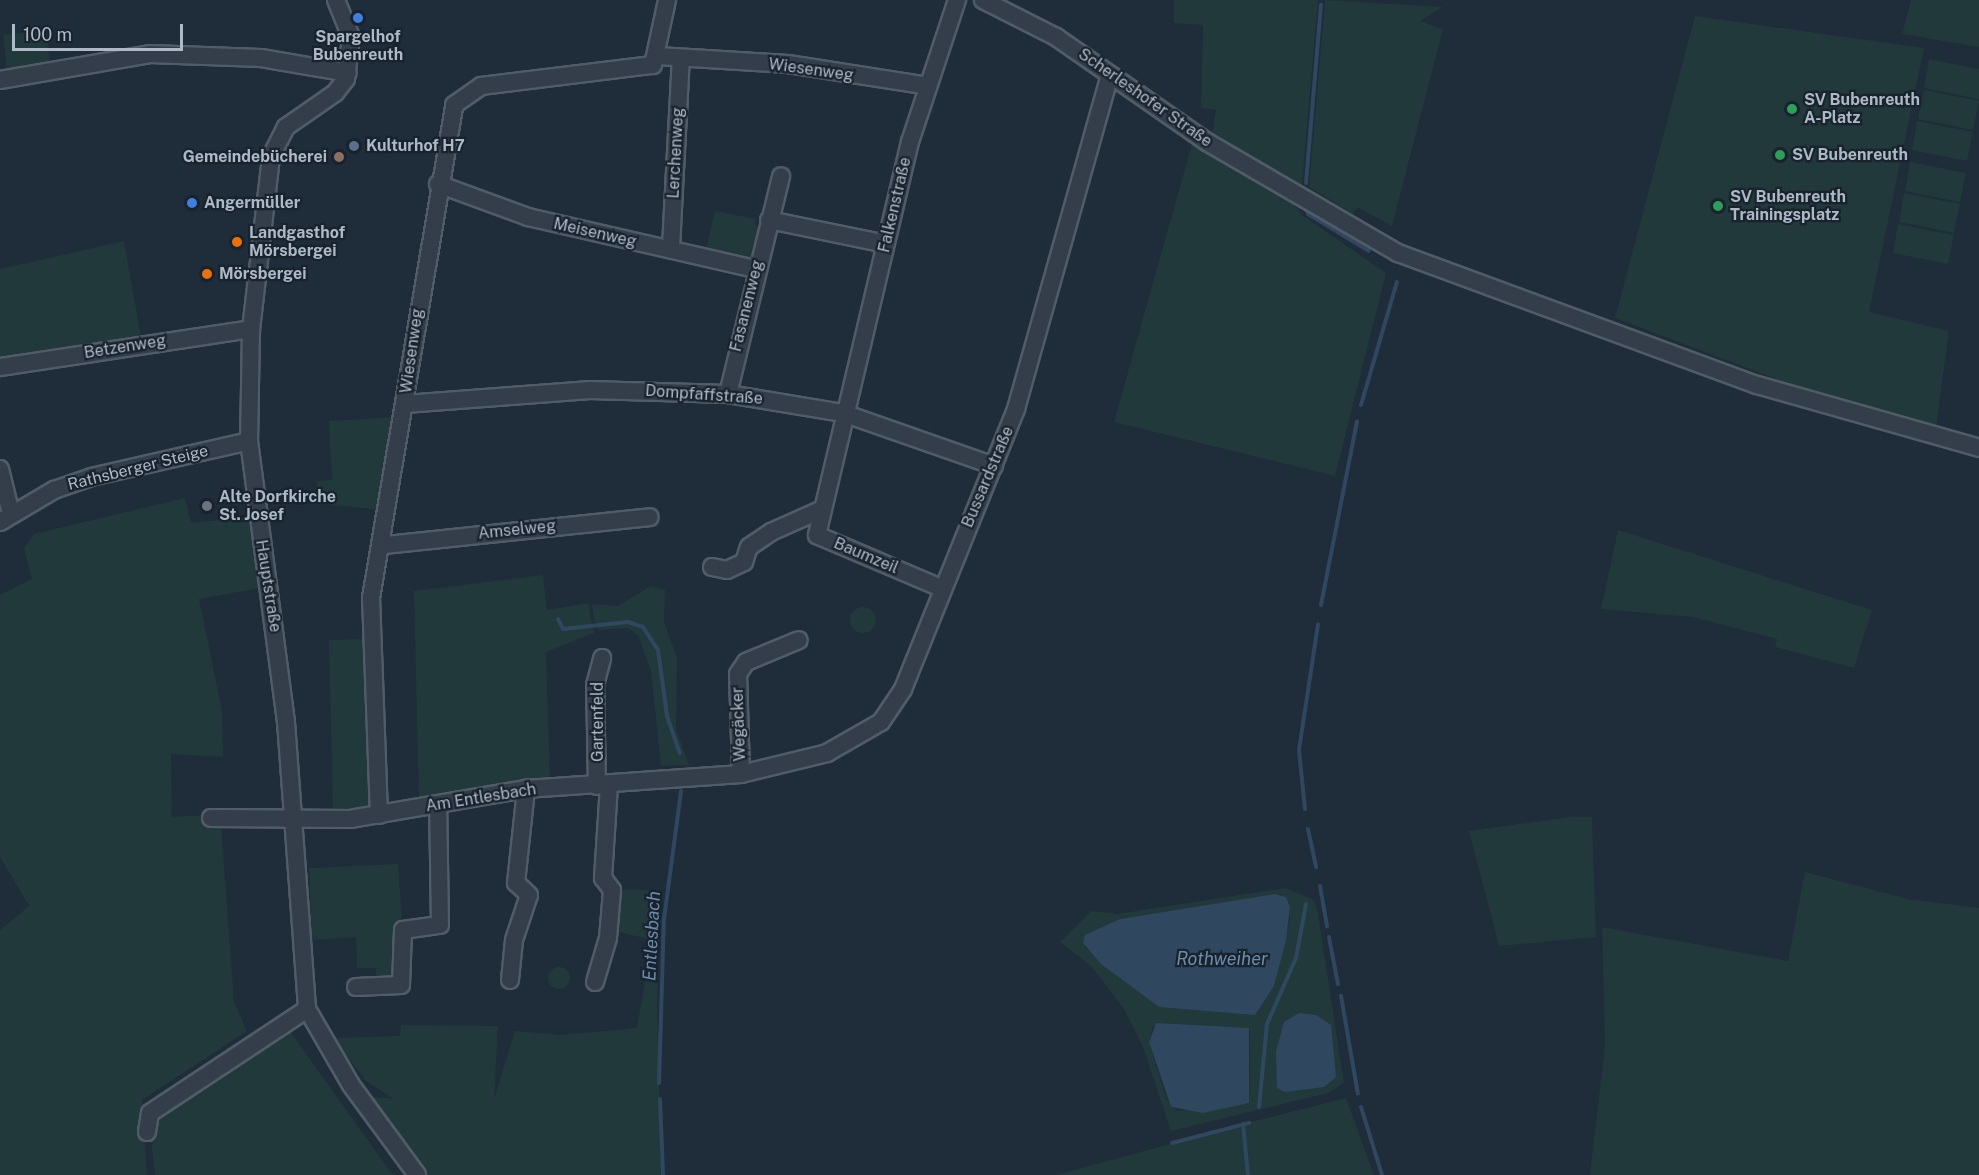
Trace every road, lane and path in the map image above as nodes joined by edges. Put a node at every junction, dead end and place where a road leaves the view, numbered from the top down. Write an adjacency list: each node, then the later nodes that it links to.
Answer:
1 (336, 0): 7 (street)
2 (667, 0): 5 (street)
3 (957, 0): 10 (street, Falkenstraße)
4 (983, 0): 8 (street, Scherleshofer Straße)
5 (658, 56): 6 (street, Wiesenweg); 12 (street, Wiesenweg)
6 (681, 59): 10 (street, Wiesenweg); 15 (street, Lerchenweg)
7 (348, 73): 9 (street); 17 (street, Hauptstraße)
8 (1110, 75): 23 (street, Scherleshofer Straße); 24 (street, Bussardstraße)
9 (0, 80)
10 (928, 86): 14 (street, Falkenstraße)
11 (781, 176): 13 (street, Fasanenweg)
12 (438, 184): 15 (street, Meisenweg); 20 (street, Wiesenweg)
13 (769, 220): 14 (street); 16 (street, Fasanenweg)
14 (886, 244): 21 (street, Falkenstraße)
15 (671, 247): 16 (street, Meisenweg)
16 (755, 269): 19 (street, Fasanenweg)
17 (251, 329): 18 (street, Betzenweg); 22 (street, Hauptstraße)
18 (0, 367)
19 (728, 394): 20 (street, Dompfaffstraße); 21 (street, Dompfaffstraße)
20 (405, 404): 29 (street, Wiesenweg)
21 (843, 412): 24 (street, Dompfaffstraße); 26 (street, Baumzeil)
22 (249, 441): 28 (street, Rathsberger Steige); 41 (street, Hauptstraße)
23 (1979, 448)
24 (994, 466): 33 (street, Bussardstraße)
25 (0, 469): 28 (street)
26 (823, 509): 30 (street); 33 (street, Baumzeil)
27 (650, 517): 29 (street, Amselweg)
28 (6, 518)
29 (385, 544): 40 (street, Wiesenweg)
30 (749, 547): 31 (street); 32 (street)
31 (758, 562)
32 (712, 567)
33 (941, 588): 36 (street, Bussardstraße)
34 (799, 640): 36 (street, Wegäcker)
35 (602, 658): 37 (street, Gartenfeld)
36 (741, 774): 37 (street, Am Entlesbach)
37 (603, 786): 38 (street, Am Entlesbach); 44 (street, Gartenfeld)
38 (526, 789): 39 (street, Am Entlesbach); 43 (street)
39 (438, 804): 40 (street, Am Entlesbach); 45 (street)
40 (379, 815): 41 (street, Am Entlesbach)
41 (294, 816): 42 (street, Am Entlesbach); 46 (street, Hauptstraße)
42 (210, 818)
43 (510, 980)
44 (595, 982)
45 (356, 987)
46 (307, 1009): 47 (street); 48 (street, Hauptstraße)
47 (147, 1132)
48 (417, 1175)

